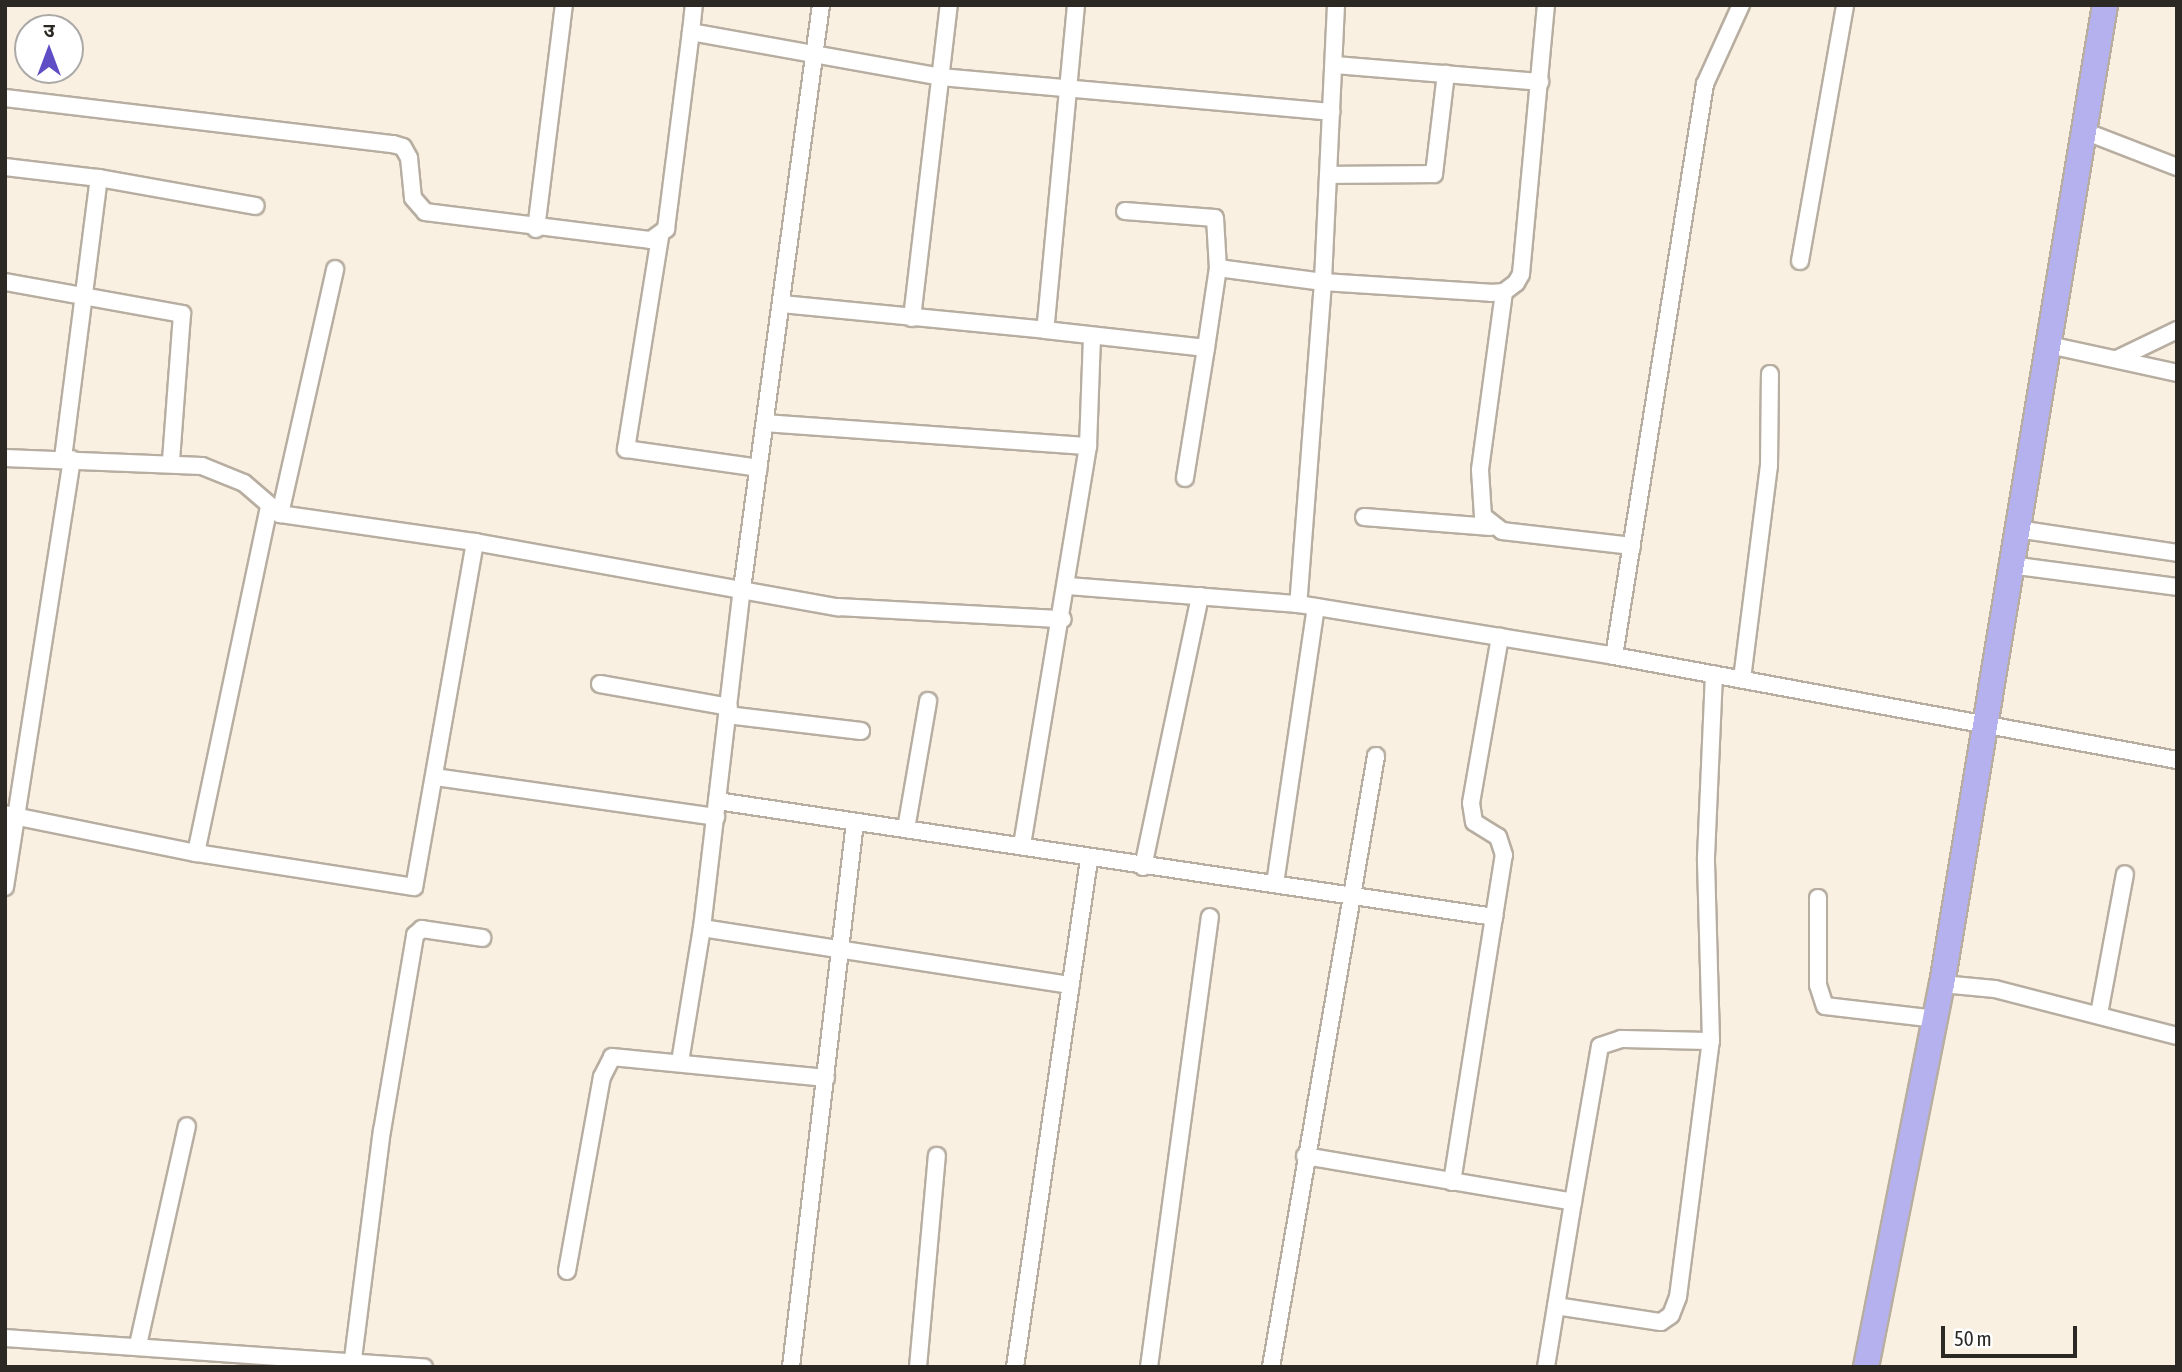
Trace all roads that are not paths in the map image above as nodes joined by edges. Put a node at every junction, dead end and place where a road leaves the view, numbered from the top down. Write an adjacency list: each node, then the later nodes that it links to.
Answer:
1 (564, 5): 27 (street)
2 (694, 5): 11 (street)
3 (821, 5): 12 (street)
4 (949, 5): 15 (street)
5 (1076, 5): 17 (street)
6 (1336, 5): 13 (street)
7 (1546, 5): 16 (street)
8 (1741, 5): 58 (street)
9 (1845, 5): 29 (street)
10 (2105, 5): 20 (main road)
11 (691, 32): 12 (street); 28 (street)
12 (812, 55): 15 (street); 36 (street)
13 (1334, 65): 14 (street); 19 (street)
14 (1446, 74): 16 (street); 23 (street)
15 (940, 78): 17 (street); 37 (street)
16 (1540, 82): 34 (street)
17 (1068, 88): 19 (street); 38 (street)
18 (5, 99): 27 (street)
19 (1331, 112): 23 (street)
20 (2084, 131): 22 (street); 41 (main road)
21 (5, 167): 24 (street)
22 (2177, 167)
23 (1328, 175): 33 (street)
24 (99, 178): 25 (street); 35 (street)
25 (257, 206)
26 (1125, 211): 30 (street)
27 (537, 229): 28 (street)
28 (660, 237): 51 (street)
29 (1800, 261)
30 (1218, 268): 33 (street); 42 (street)
31 (335, 269): 53 (street)
32 (5, 282): 35 (street)
33 (1322, 282): 34 (street); 65 (street)
34 (1504, 292): 55 (street)
35 (81, 294): 49 (street); 50 (street)
36 (782, 304): 37 (street); 46 (street)
37 (912, 318): 38 (street)
38 (1045, 330): 40 (street)
39 (2177, 330): 43 (street)
40 (1092, 337): 42 (street); 47 (street)
41 (2049, 345): 43 (street); 56 (main road)
42 (1206, 348): 52 (street)
43 (2117, 359): 44 (street)
44 (2177, 373)
45 (1770, 374): 71 (street)
46 (765, 424): 47 (street); 51 (street)
47 (1088, 446): 61 (street)
48 (5, 458): 49 (street)
49 (67, 458): 50 (street); 81 (street)
50 (171, 462): 53 (street)
51 (759, 468): 63 (street)
52 (1185, 478)
53 (275, 510): 57 (street); 85 (street)
54 (1364, 517): 55 (street)
55 (1491, 527): 58 (street)
56 (2017, 529): 59 (street); 60 (main road)
57 (475, 542): 63 (street); 79 (street)
58 (1632, 546): 69 (street)
59 (2177, 552)
60 (2010, 565): 62 (street); 75 (main road)
61 (1068, 586): 64 (street); 67 (street)
62 (2177, 587)
63 (742, 589): 67 (street); 74 (street)
64 (1200, 596): 65 (street); 87 (street)
65 (1297, 604): 66 (street)
66 (1316, 607): 68 (street); 89 (street)
67 (1063, 620): 84 (street)
68 (1500, 637): 69 (street); 94 (street)
69 (1614, 656): 70 (street)
70 (1714, 674): 71 (street); 103 (street)
71 (1742, 679): 75 (street)
72 (600, 684): 74 (street)
73 (928, 701): 83 (street)
74 (728, 711): 76 (street); 80 (street)
75 (1983, 723): 78 (street); 98 (main road)
76 (861, 731)
77 (1376, 755): 91 (street)
78 (2177, 760)
79 (435, 777): 80 (street); 85 (street)
80 (717, 809): 82 (street); 95 (street)
81 (11, 814): 85 (street); 90 (street)
82 (855, 822): 83 (street); 97 (street)
83 (906, 829): 84 (street)
84 (1022, 845): 86 (street)
85 (196, 853)
86 (1089, 860): 87 (street); 99 (street)
87 (1143, 867): 89 (street)
88 (2125, 874): 100 (street)
89 (1275, 884): 91 (street)
90 (5, 887)
91 (1351, 896): 94 (street); 108 (street)
92 (1818, 898): 101 (street)
93 (1210, 917): 121 (street)
94 (1494, 917): 109 (street)
95 (702, 928): 97 (street); 104 (street)
96 (482, 938): 115 (street)
97 (841, 950): 99 (street); 105 (street)
98 (1942, 984): 100 (street); 101 (main road)
99 (1071, 985): 120 (street)
100 (2099, 1014): 102 (street)
101 (1936, 1019): 124 (main road)
102 (2177, 1036)
103 (1711, 1041): 110 (street); 112 (street)
104 (680, 1062): 105 (street); 111 (street)
105 (826, 1079): 118 (street)
106 (187, 1126): 114 (street)
107 (937, 1156): 119 (street)
108 (1305, 1156): 109 (street); 122 (street)
109 (1452, 1182): 110 (street)
110 (1573, 1202): 112 (street)
111 (567, 1271)
112 (1556, 1306): 123 (street)
113 (5, 1338): 114 (street)
114 (138, 1345): 115 (street)
115 (353, 1359): 116 (street)
116 (384, 1364): 117 (street)
117 (424, 1367)
118 (791, 1367)
119 (918, 1367)
120 (1015, 1367)
121 (1149, 1367)
122 (1271, 1367)
123 (1546, 1367)
124 (1866, 1367)

